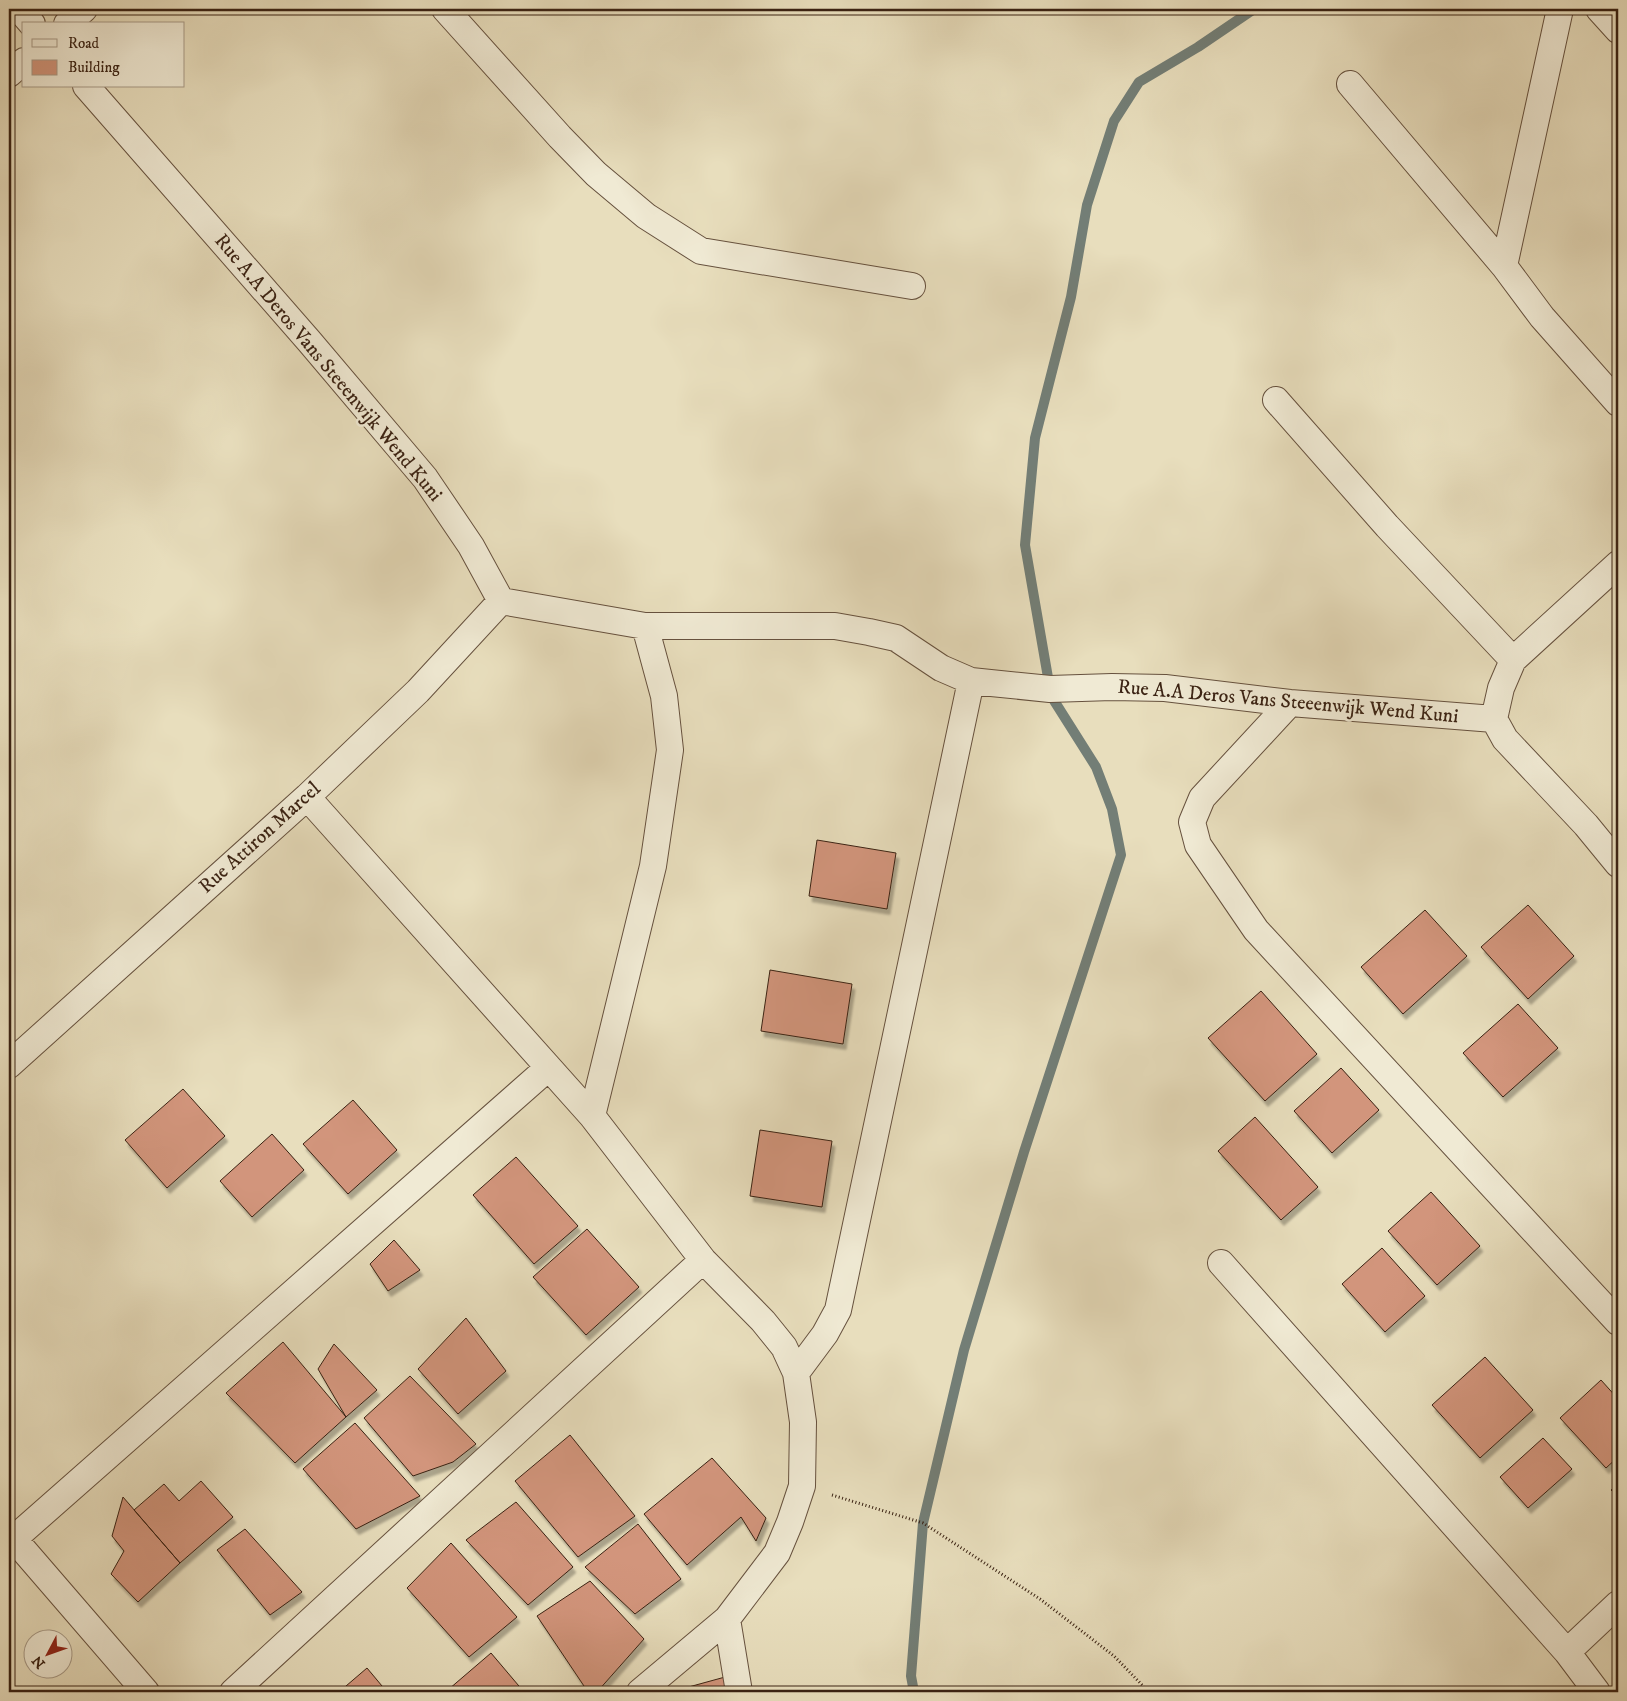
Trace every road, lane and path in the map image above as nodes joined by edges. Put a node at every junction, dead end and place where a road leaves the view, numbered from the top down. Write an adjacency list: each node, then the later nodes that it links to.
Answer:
1 (19, 9): 6 (street)
2 (84, 9): 7 (street)
3 (445, 9): 14 (street)
4 (1560, 9): 13 (street)
5 (1599, 9): 8 (street)
6 (30, 22)
7 (69, 22)
8 (1618, 30)
9 (22, 63): 10 (street)
10 (9, 74)
11 (1350, 84): 13 (street)
12 (88, 88): 18 (street, Rue A.A Deros Vans Steeenwijk Wend Kuni)
13 (1504, 266): 16 (street)
14 (912, 286)
15 (1276, 400): 20 (street)
16 (1618, 403)
17 (1618, 564): 20 (street)
18 (500, 601): 19 (street, Rue A.A Deros Vans Steeenwijk Wend Kuni); 24 (street, Rue Attiron Marcel)
19 (645, 626): 21 (street, Rue A.A Deros Vans Steeenwijk Wend Kuni); 28 (street)
20 (1513, 660): 23 (street)
21 (971, 681): 22 (street, Rue A.A Deros Vans Steeenwijk Wend Kuni); 32 (street)
22 (1290, 703): 23 (street, Rue A.A Deros Vans Steeenwijk Wend Kuni); 31 (street)
23 (1494, 719): 25 (street)
24 (307, 797): 26 (street, Rue Attiron Marcel); 27 (street)
25 (1618, 864)
26 (9, 1064)
27 (548, 1068): 28 (street); 34 (street)
28 (592, 1116): 29 (street)
29 (703, 1260): 32 (street); 39 (street)
30 (1221, 1263): 37 (street)
31 (1618, 1322)
32 (796, 1373): 33 (street)
33 (802, 1486): 36 (street); 42 (path)
34 (11, 1541): 38 (street)
35 (1618, 1604): 37 (street)
36 (727, 1619): 40 (street); 41 (street)
37 (1567, 1652): 43 (street)
38 (146, 1692)
39 (233, 1692)
40 (640, 1692)
41 (739, 1692)
42 (1149, 1692)
43 (1597, 1692)

